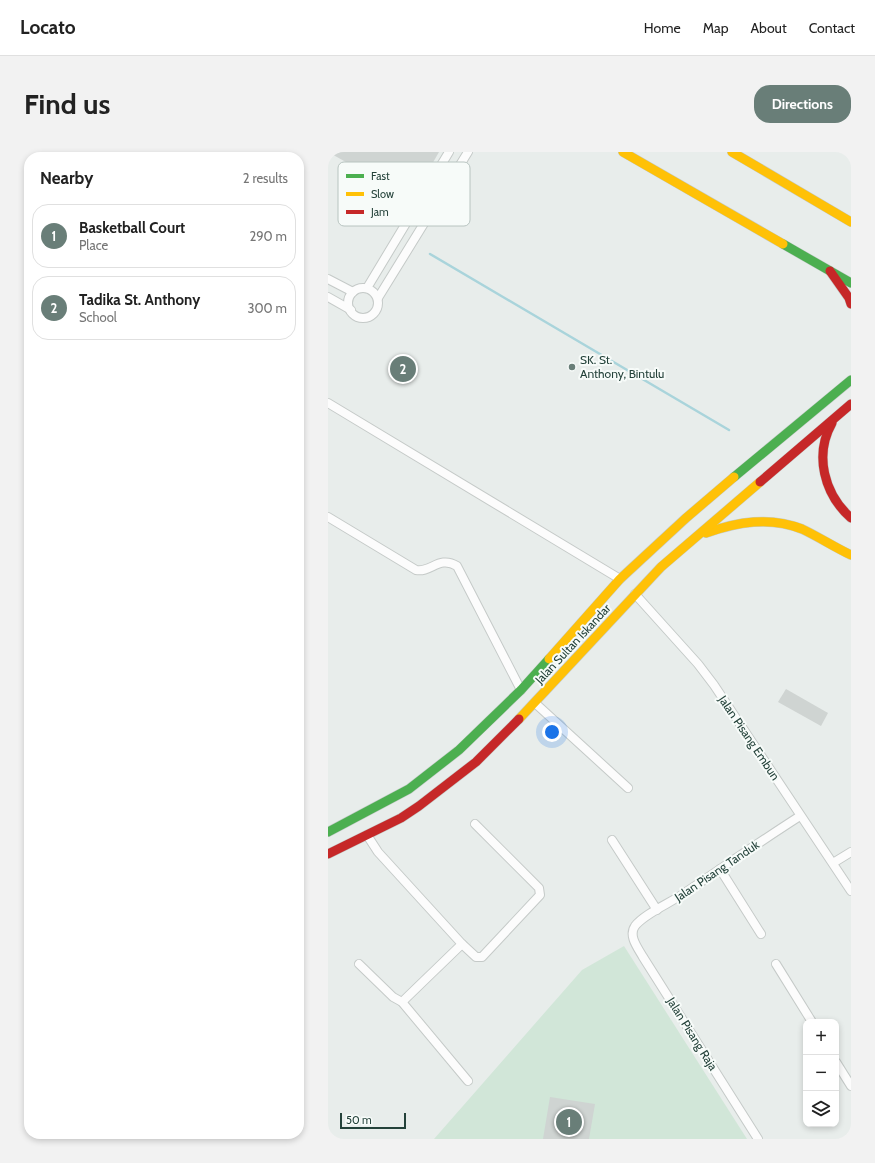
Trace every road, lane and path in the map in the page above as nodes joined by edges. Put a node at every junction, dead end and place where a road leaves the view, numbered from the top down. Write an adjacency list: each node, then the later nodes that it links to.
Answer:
1 (449, 152): 5 (street)
2 (468, 152): 6 (street)
3 (623, 152): 10 (main road)
4 (732, 152): 7 (main road)
5 (443, 162)
6 (462, 162)
7 (851, 222)
8 (404, 226): 13 (street)
9 (422, 226): 16 (street)
10 (830, 271): 12 (main road); 17 (main road)
11 (328, 279): 14 (street)
12 (851, 283)
13 (367, 288): 14 (street); 16 (street)
14 (353, 292): 18 (street)
15 (328, 297): 18 (street)
16 (378, 298): 18 (street)
17 (851, 304)
18 (350, 310)
19 (851, 368): 20 (main road)
20 (848, 383): 28 (main road, Jalan Sultan Iskandar)
21 (328, 403): 28 (street)
22 (851, 404): 23 (main road)
23 (835, 418): 25 (main road); 26 (main road)
24 (328, 517): 30 (street)
25 (851, 518)
26 (698, 535): 27 (main road, Jalan Sultan Iskandar); 29 (main road, Jalan Sultan Iskandar)
27 (851, 555)
28 (620, 579): 30 (main road, Jalan Sultan Iskandar)
29 (635, 594): 31 (main road, Jalan Sultan Iskandar); 33 (street, Jalan Pisang Embun)
30 (521, 690): 35 (main road, Jalan Sultan Iskandar)
31 (535, 703): 32 (street); 36 (main road, Jalan Sultan Iskandar)
32 (628, 788)
33 (800, 816): 40 (street, Jalan Pisang Embun); 41 (street, Jalan Pisang Tanduk)
34 (475, 824): 46 (street)
35 (329, 831)
36 (367, 835): 39 (main road, Jalan Sultan Iskandar); 46 (street)
37 (612, 840): 43 (street)
38 (851, 852): 40 (street)
39 (328, 854)
40 (833, 863): 42 (street, Jalan Pisang Embun)
41 (720, 869): 43 (street, Jalan Pisang Tanduk); 45 (street)
42 (851, 891)
43 (657, 910): 44 (street, Jalan Pisang Tanduk)
44 (634, 927): 54 (street, Jalan Pisang Raja)
45 (760, 934)
46 (462, 944): 49 (street)
47 (359, 964): 49 (street)
48 (776, 964): 50 (street)
49 (402, 1002): 52 (street)
50 (810, 1019)
51 (839, 1067): 53 (street)
52 (468, 1081)
53 (851, 1086)
54 (758, 1139)

